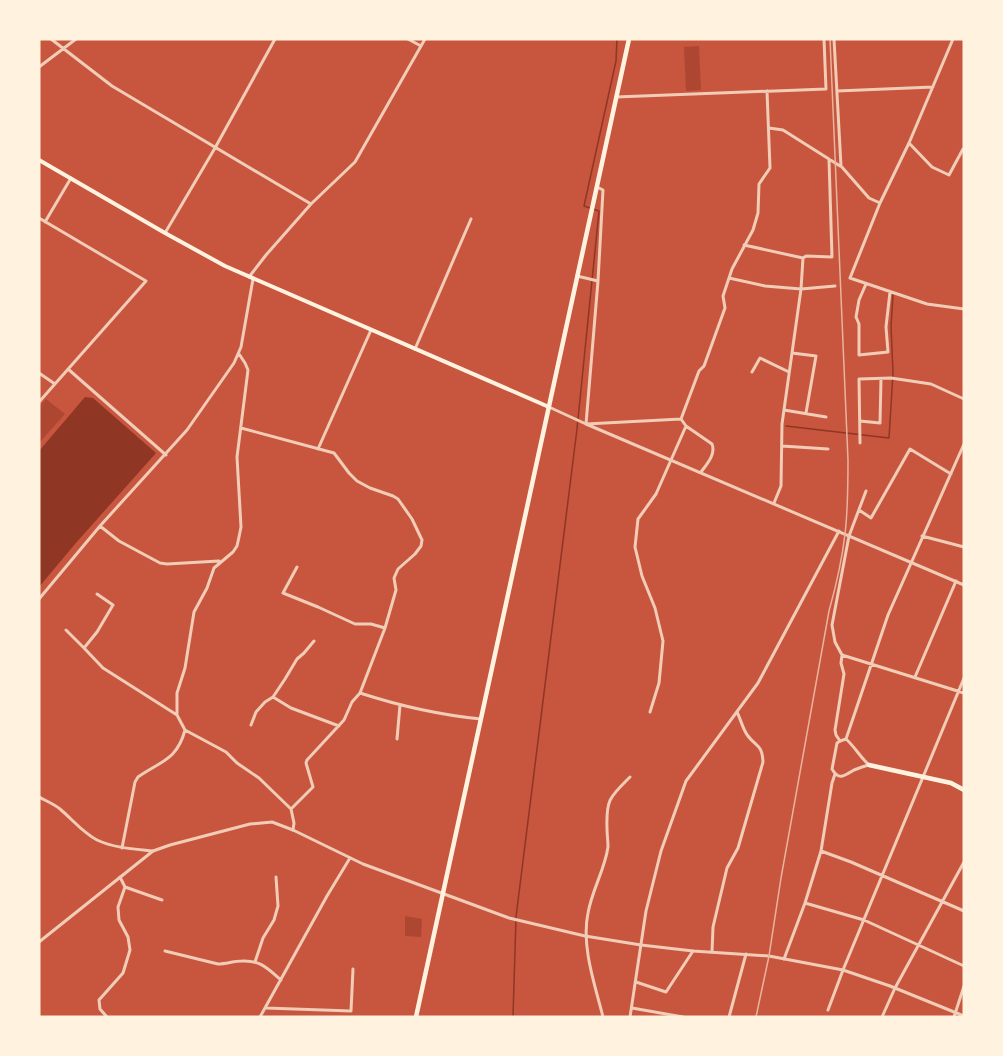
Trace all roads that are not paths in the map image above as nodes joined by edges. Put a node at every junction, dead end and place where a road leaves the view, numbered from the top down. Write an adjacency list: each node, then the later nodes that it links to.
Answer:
1 (51, 39): 11 (street)
2 (76, 39): 11 (street)
3 (275, 39): 19 (street)
4 (408, 39): 10 (street)
5 (425, 39): 10 (street)
6 (629, 39): 16 (main road)
7 (824, 39): 14 (street)
8 (834, 39): 15 (street)
9 (953, 39): 13 (street)
10 (421, 46): 27 (street)
11 (63, 48): 12 (street); 19 (street)
12 (39, 67)
13 (933, 87): 15 (street); 18 (street)
14 (767, 91): 16 (street); 17 (street)
15 (837, 92): 23 (street)
16 (616, 97): 25 (main road)
17 (769, 128): 21 (street); 32 (street)
18 (909, 143): 20 (street); 26 (street)
19 (215, 148): 27 (street); 31 (street)
20 (964, 149)
21 (829, 159): 23 (street); 33 (street)
22 (39, 160): 24 (main road)
23 (841, 166): 26 (street)
24 (71, 178): 30 (street); 31 (main road)
25 (597, 187): 34 (main road); 37 (street)
26 (880, 203): 38 (street)
27 (311, 204): 35 (street)
28 (39, 218): 30 (street)
29 (471, 219): 44 (street)
30 (45, 222): 47 (street)
31 (165, 233): 35 (main road)
32 (744, 245): 33 (street); 36 (street)
33 (803, 258): 40 (street)
34 (577, 276): 37 (street); 55 (main road)
35 (251, 278): 43 (main road); 46 (street)
36 (729, 278): 40 (street); 59 (street)
37 (597, 281): 61 (street)
38 (866, 284): 41 (street); 41 (street)
39 (835, 286): 40 (street)
40 (801, 289): 45 (street)
41 (890, 292): 42 (street)
42 (964, 309)
43 (371, 330): 44 (main road); 67 (street)
44 (415, 349): 55 (main road)
45 (792, 353): 49 (street); 57 (street)
46 (239, 354): 63 (street); 69 (street)
47 (68, 369): 52 (street); 69 (street)
48 (752, 372): 49 (street)
49 (789, 372): 56 (street)
50 (39, 373): 52 (street)
51 (881, 379): 53 (street); 60 (street); 60 (street)
52 (55, 384): 54 (street)
53 (964, 399)
54 (39, 402)
55 (549, 406): 61 (street); 104 (main road)
56 (784, 410): 57 (street); 66 (street)
57 (806, 413): 58 (street)
58 (826, 417)
59 (681, 419): 61 (street); 62 (street)
60 (860, 421): 64 (street)
61 (586, 423): 70 (street)
62 (686, 426): 70 (street); 71 (street)
63 (241, 428): 67 (street); 81 (street)
64 (860, 443)
65 (964, 444): 72 (street)
66 (782, 446): 68 (street); 74 (street)
67 (318, 449): 88 (street)
68 (828, 449)
69 (166, 455): 76 (street)
70 (672, 459): 71 (street); 101 (street)
71 (701, 472): 74 (street)
72 (951, 474): 75 (street); 79 (street)
73 (866, 491): 75 (street)
74 (774, 503): 77 (street)
75 (859, 510): 78 (street)
76 (100, 525): 81 (street); 87 (street)
77 (839, 531): 78 (street); 102 (street)
78 (849, 536): 82 (street); 92 (street)
79 (922, 536): 80 (street); 82 (street)
80 (964, 547)
81 (221, 561): 103 (street)
82 (912, 562): 84 (street); 93 (street)
83 (297, 567): 88 (street)
84 (956, 581): 85 (street); 94 (street)
85 (964, 585)
86 (97, 594): 91 (street)
87 (39, 599)
88 (385, 628): 97 (street)
89 (66, 630): 91 (street)
90 (314, 641): 99 (street)
91 (84, 648): 103 (street)
92 (842, 655): 93 (street); 110 (street)
93 (870, 664): 94 (street); 109 (street)
94 (915, 677): 96 (street)
95 (964, 678): 96 (street)
96 (959, 691): 98 (street); 113 (street)
97 (360, 693): 100 (street); 106 (street)
98 (964, 693)
99 (273, 697): 105 (street); 106 (street)
100 (400, 705): 104 (street); 108 (street)
101 (650, 712)
102 (737, 712): 136 (street); 140 (street)
103 (177, 715): 107 (street)
104 (481, 719): 128 (main road)
105 (251, 725)
106 (339, 726): 117 (street)
107 (185, 730): 117 (street); 119 (street)
108 (397, 739)
109 (846, 739): 110 (street); 111 (street)
110 (840, 741): 112 (street)
111 (869, 765): 112 (street); 113 (main road)
112 (835, 774): 121 (street)
113 (924, 776): 115 (main road); 124 (street)
114 (630, 777): 134 (street)
115 (964, 790)
116 (39, 797): 119 (street)
117 (291, 809): 118 (street)
118 (292, 830): 120 (street); 122 (street)
119 (123, 848): 120 (street)
120 (153, 851): 125 (street)
121 (821, 851): 124 (street); 131 (street)
122 (350, 858): 128 (street); 147 (street)
123 (964, 862): 130 (street)
124 (883, 876): 130 (street); 133 (street)
125 (120, 877): 127 (street); 135 (street)
126 (276, 877): 143 (street)
127 (125, 887): 129 (street); 156 (street)
128 (443, 893): 134 (street); 158 (main road)
129 (162, 900)
130 (942, 902): 132 (street); 137 (street)
131 (805, 903): 133 (street); 142 (street)
132 (964, 911)
133 (864, 920): 137 (street); 146 (street)
134 (585, 936): 136 (street); 159 (street)
135 (39, 942)
136 (641, 945): 139 (street); 148 (street)
137 (919, 945): 144 (street); 150 (street)
138 (165, 951): 143 (street)
139 (693, 951): 140 (street); 148 (street)
140 (712, 952): 141 (street)
141 (746, 954): 142 (street); 162 (street)
142 (784, 959): 146 (street)
143 (255, 962): 147 (street)
144 (964, 966)
145 (353, 969): 151 (street)
146 (843, 970): 150 (street); 153 (street)
147 (281, 980): 151 (street)
148 (636, 982): 152 (street)
149 (964, 987): 154 (street)
150 (895, 988): 154 (street); 163 (street)
151 (266, 1008): 157 (street)
152 (632, 1008): 160 (street); 161 (street)
153 (828, 1010)
154 (955, 1015): 155 (street)
155 (964, 1016)
156 (107, 1017)
157 (260, 1017)
158 (416, 1017)
159 (603, 1017)
160 (630, 1017)
161 (683, 1017)
162 (729, 1017)
163 (882, 1017)

